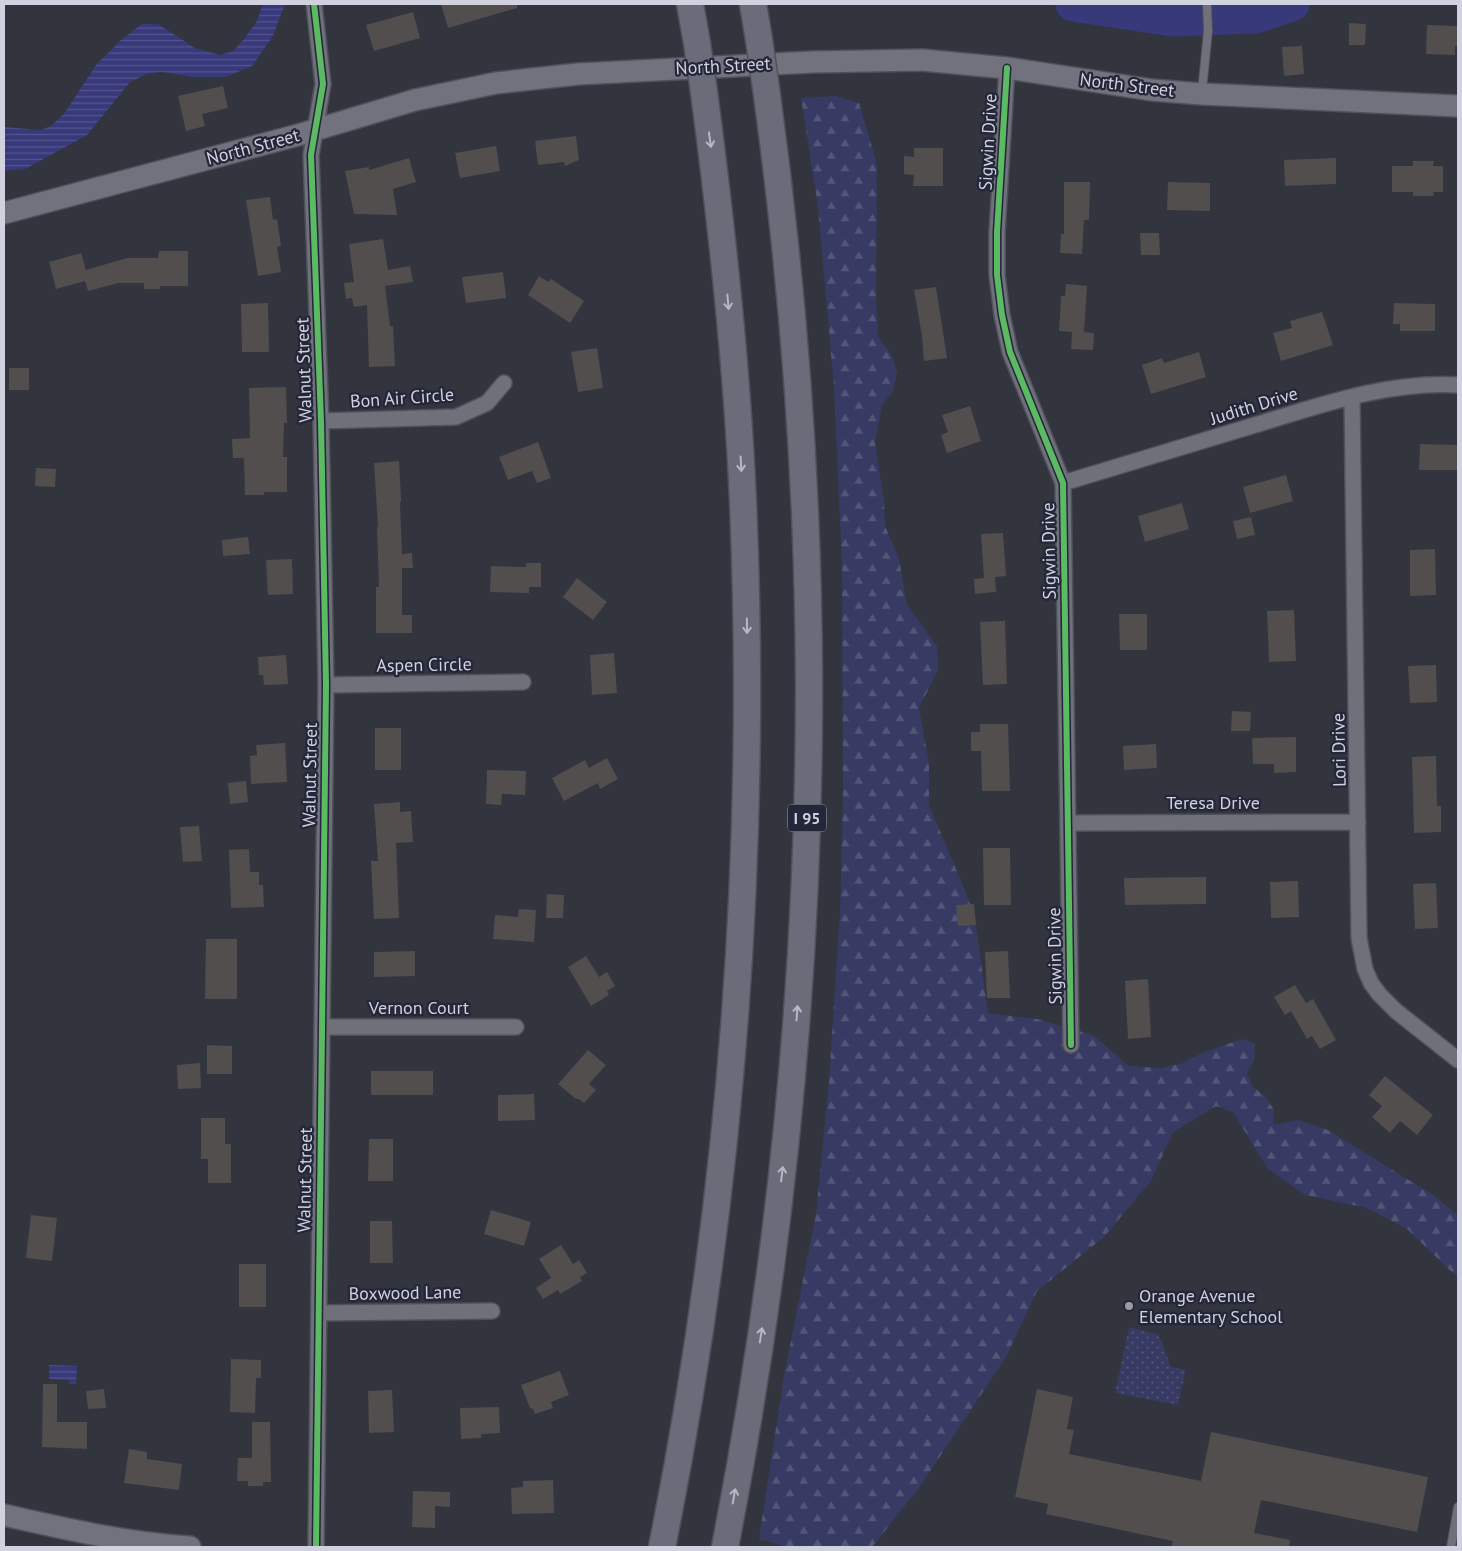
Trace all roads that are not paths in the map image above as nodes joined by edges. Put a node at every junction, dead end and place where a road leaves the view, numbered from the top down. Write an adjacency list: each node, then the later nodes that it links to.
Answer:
1 (314, 4): 8 (street, Walnut Street)
2 (690, 4): 27 (highway, one-way to 27, bridge)
3 (753, 4): 28 (highway, I 95, one-way to 3, bridge)
4 (1207, 4): 6 (lane)
5 (1007, 68): 6 (main road, North Street); 8 (main road, North Street); 14 (street, Sigwin Drive)
6 (1202, 94): 7 (main road, North Street)
7 (1458, 106)
8 (317, 129): 9 (main road, North Street); 13 (street, Walnut Street)
9 (4, 213)
10 (504, 382): 13 (street, Bon Air Circle)
11 (1458, 385): 12 (street, Judith Drive)
12 (1352, 398): 14 (street, Judith Drive); 17 (street, Lori Drive)
13 (321, 421): 16 (street, Walnut Street)
14 (1063, 483): 18 (street, Sigwin Drive)
15 (523, 682): 16 (street, Aspen Circle)
16 (326, 685): 19 (street, Walnut Street)
17 (1358, 822): 18 (street, Teresa Drive); 22 (street, Lori Drive)
18 (1069, 823): 21 (street, Sigwin Drive)
19 (322, 1027): 20 (street, Vernon Court); 24 (street, Walnut Street)
20 (516, 1027)
21 (1071, 1045)
22 (1458, 1060)
23 (492, 1311): 24 (street, Boxwood Lane)
24 (319, 1313): 30 (street, Walnut Street)
25 (1458, 1507): 31 (lane)
26 (4, 1515): 29 (main road)
27 (663, 1545)
28 (725, 1545)
29 (190, 1547)
30 (316, 1547)
31 (1451, 1547)

